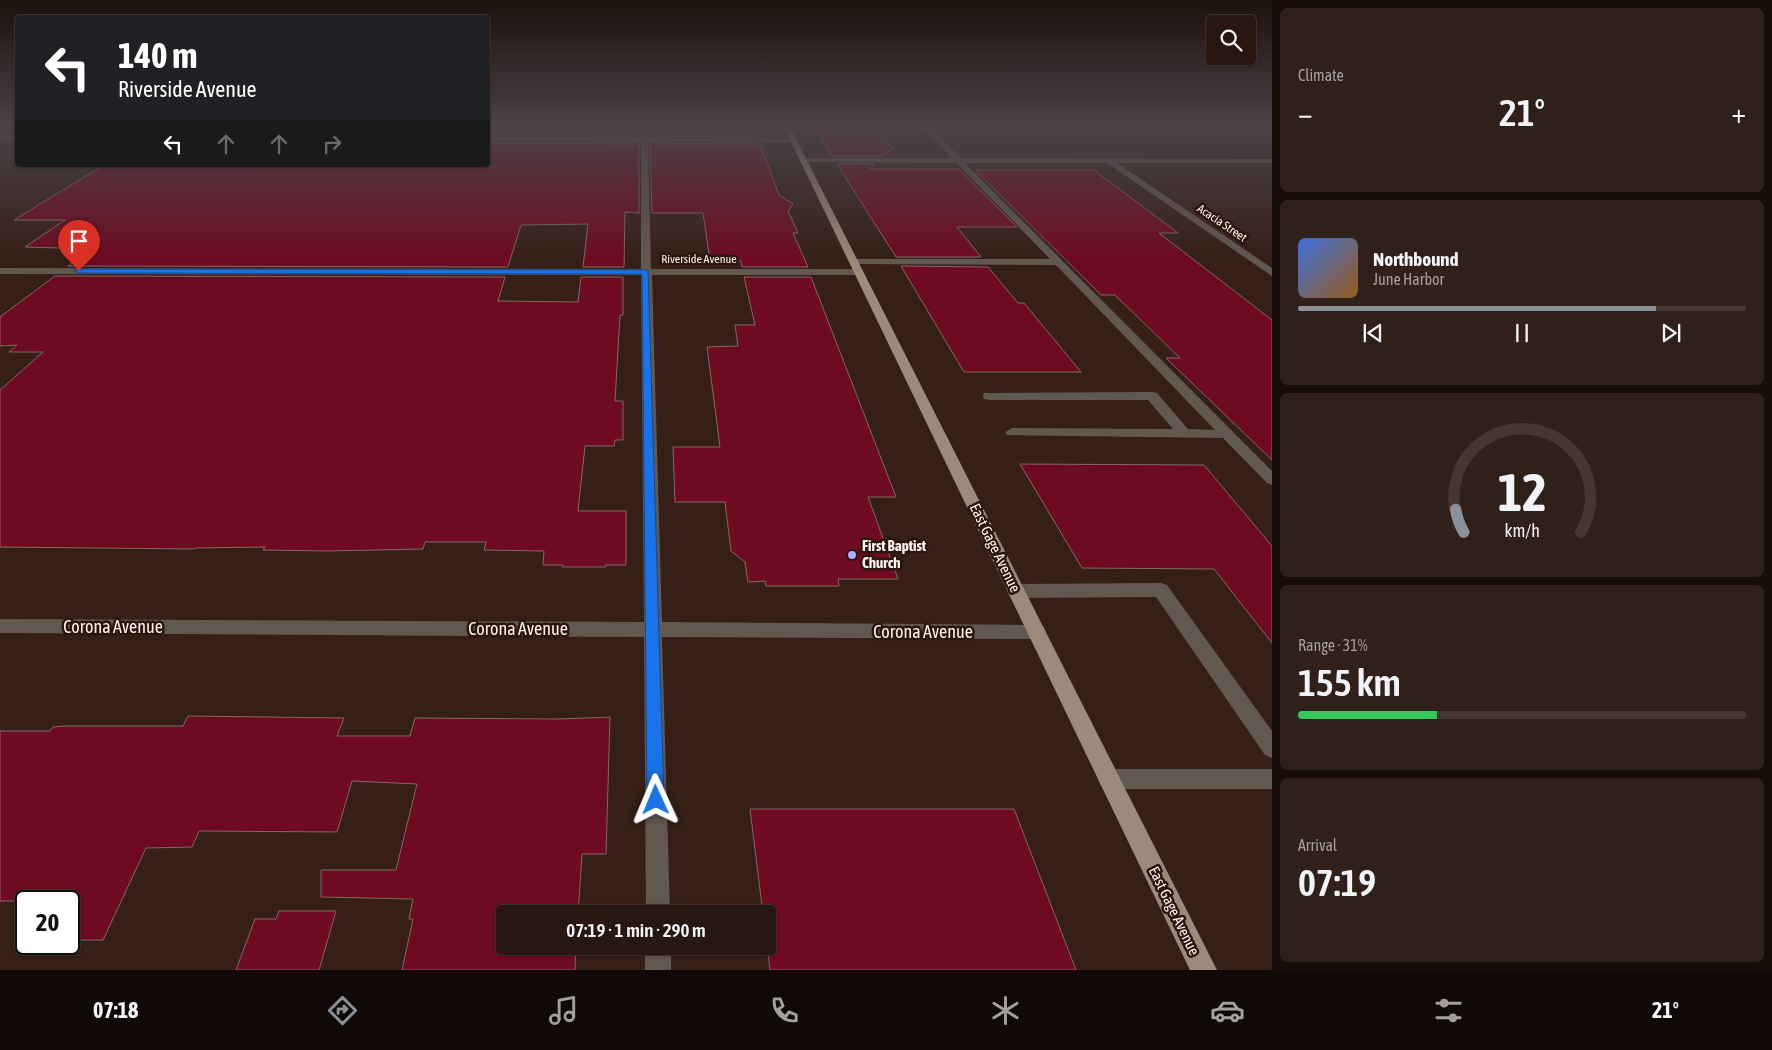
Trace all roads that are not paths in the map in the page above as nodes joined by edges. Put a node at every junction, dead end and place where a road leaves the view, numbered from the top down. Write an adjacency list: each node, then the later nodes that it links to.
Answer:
1 (642, 170): 8 (street)
2 (808, 170): 6 (main road, East Gage Avenue)
3 (970, 170): 5 (street)
4 (1123, 170): 9 (street, Acacia Street)
5 (1059, 262): 6 (street, Riverside Avenue); 13 (street)
6 (856, 267): 8 (street, Riverside Avenue); 15 (main road, East Gage Avenue)
7 (0, 271): 8 (street, Riverside Avenue)
8 (646, 272): 17 (street)
9 (1272, 273)
10 (989, 396): 12 (street)
11 (1012, 432): 12 (street)
12 (1184, 433): 13 (street)
13 (1227, 434): 14 (street)
14 (1272, 480)
15 (1016, 591): 18 (main road, East Gage Avenue); 19 (street)
16 (0, 626): 17 (street, Corona Avenue)
17 (653, 630): 18 (street, Corona Avenue); 22 (street)
18 (1037, 632): 20 (main road, East Gage Avenue)
19 (1272, 748)
20 (1109, 779): 21 (street); 25 (main road, East Gage Avenue)
21 (1272, 779)
22 (658, 905)
23 (658, 955): 24 (street)
24 (658, 970)
25 (1204, 970)

